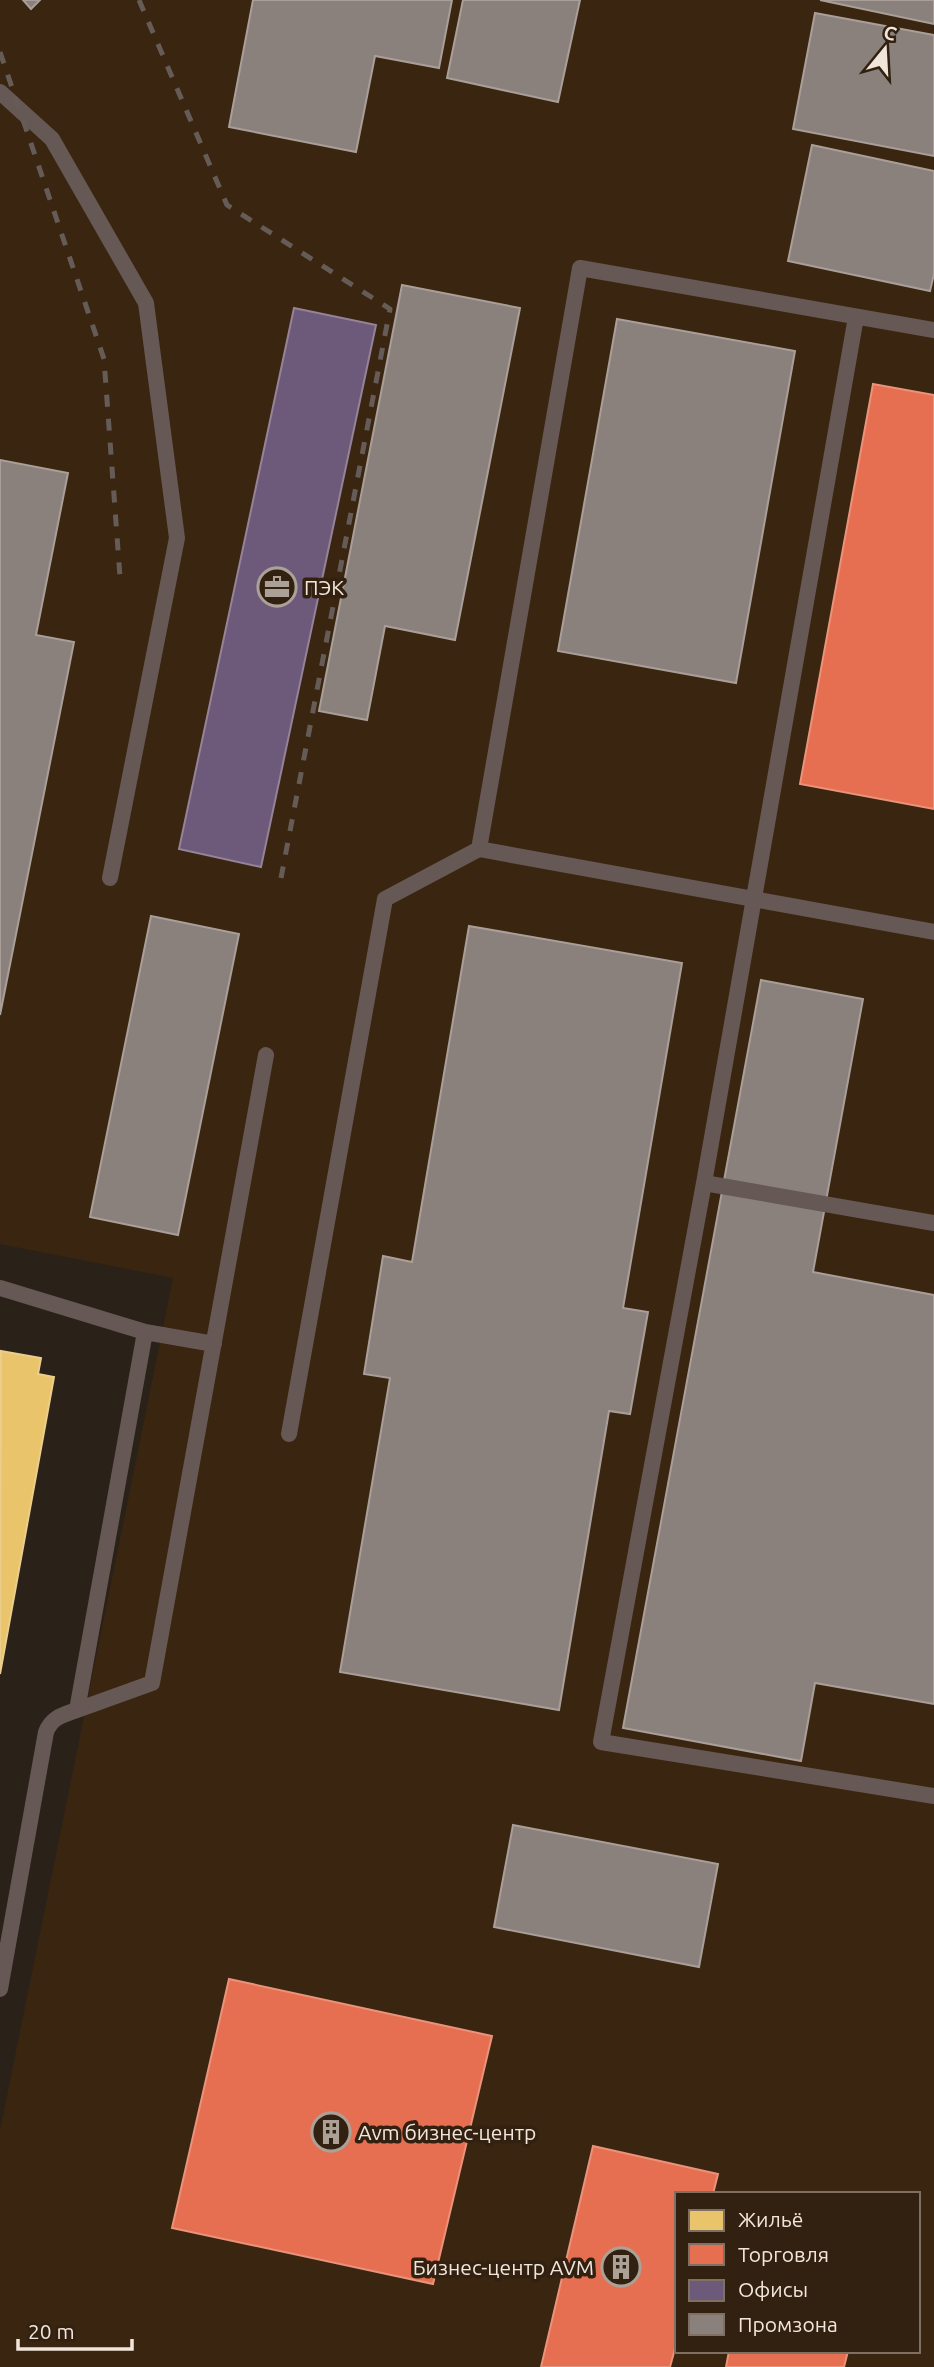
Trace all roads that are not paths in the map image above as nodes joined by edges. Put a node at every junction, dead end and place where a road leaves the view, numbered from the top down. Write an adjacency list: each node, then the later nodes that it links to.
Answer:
1 (0, 92): 5 (lane)
2 (856, 317): 3 (lane); 4 (lane); 6 (lane)
3 (934, 330)
4 (479, 849): 6 (lane); 14 (lane)
5 (110, 878)
6 (754, 898): 7 (lane); 9 (lane)
7 (934, 932)
8 (266, 1055): 13 (lane)
9 (704, 1183): 10 (lane); 16 (lane)
10 (934, 1223)
11 (0, 1288): 12 (lane)
12 (145, 1332): 13 (lane); 15 (lane)
13 (214, 1344): 15 (lane)
14 (289, 1434)
15 (77, 1710): 17 (lane)
16 (934, 1796)
17 (0, 1989)

